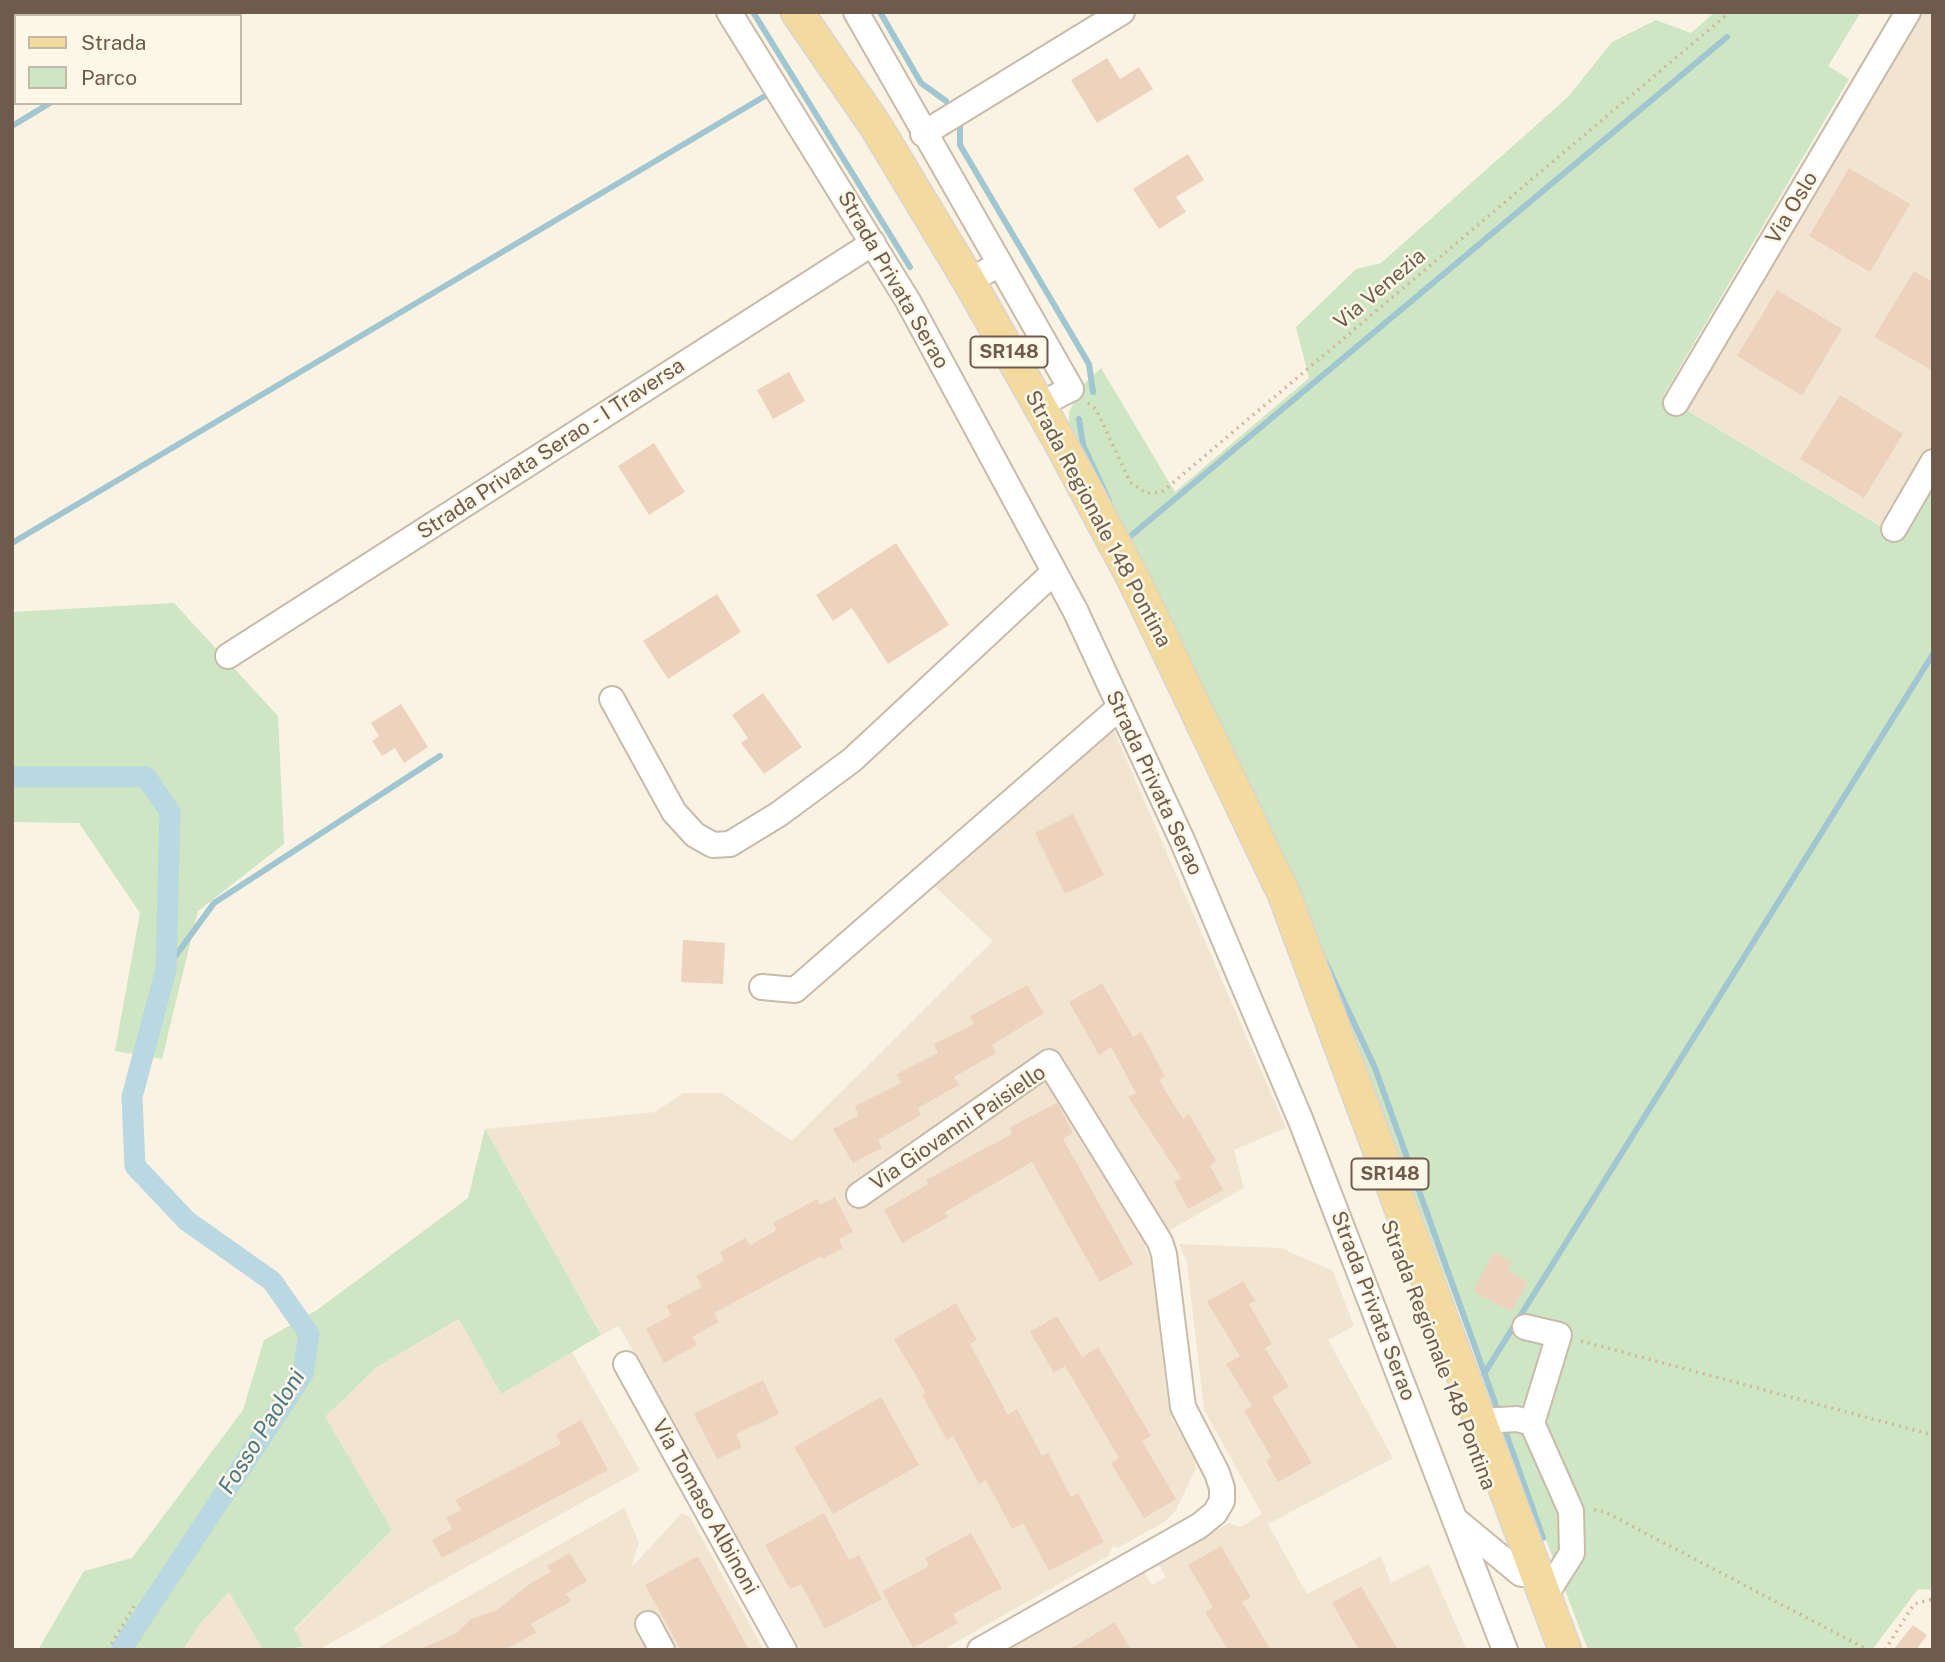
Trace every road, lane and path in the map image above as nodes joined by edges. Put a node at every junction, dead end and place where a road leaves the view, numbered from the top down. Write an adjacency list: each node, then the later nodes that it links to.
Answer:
1 (729, 12): 8 (street, Strada Privata Serao)
2 (797, 12): 10 (main road, Strada Regionale 148 Pontina / SR148)
3 (856, 12): 7 (street)
4 (1122, 12): 7 (street)
5 (1730, 12): 11 (path, Via Venezia)
6 (1908, 12): 12 (street, Via Oslo)
7 (923, 134): 9 (street)
8 (873, 243): 16 (street, Strada Privata Serao); 17 (street, Strada Privata Serao - I Traversa)
9 (1000, 264): 10 (street); 11 (street)
10 (969, 281): 13 (main road, Strada Regionale 148 Pontina / SR148)
11 (1071, 389): 13 (street)
12 (1676, 403)
13 (1039, 405): 20 (main road, Strada Regionale 148 Pontina / SR148)
14 (1933, 461): 15 (street)
15 (1894, 529)
16 (1054, 572): 18 (street); 19 (street, Strada Privata Serao)
17 (228, 656)
18 (612, 699)
19 (1120, 707): 21 (street); 30 (street, Strada Privata Serao)
20 (1194, 707): 26 (main road, Strada Regionale 148 Pontina / SR148); 31 (main road, Strada Regionale 148 Pontina / SR148)
21 (762, 988)
22 (859, 1195): 39 (street, Via Giovanni Paisiello)
23 (1525, 1327): 24 (street)
24 (1559, 1335): 27 (street); 28 (path)
25 (626, 1364): 38 (street, Via Tomaso Albinoni)
26 (1481, 1421): 27 (street, Strada Regionale 148 Pontina); 32 (main road, Strada Regionale 148 Pontina / SR148)
27 (1525, 1421): 29 (street)
28 (1933, 1435)
29 (1571, 1511): 32 (street); 43 (path)
30 (1457, 1521): 31 (street, Strada Privata Serao); 40 (street)
31 (1521, 1574): 41 (main road, Strada Regionale 148 Pontina / SR148)
32 (1545, 1595): 42 (main road, Strada Regionale 148 Pontina / SR148)
33 (1933, 1599): 44 (path)
34 (134, 1606): 36 (path)
35 (648, 1625): 37 (street)
36 (108, 1650)
37 (662, 1650)
38 (784, 1650)
39 (980, 1650)
40 (1505, 1650)
41 (1548, 1650)
42 (1565, 1650)
43 (1868, 1650)
44 (1885, 1650)

